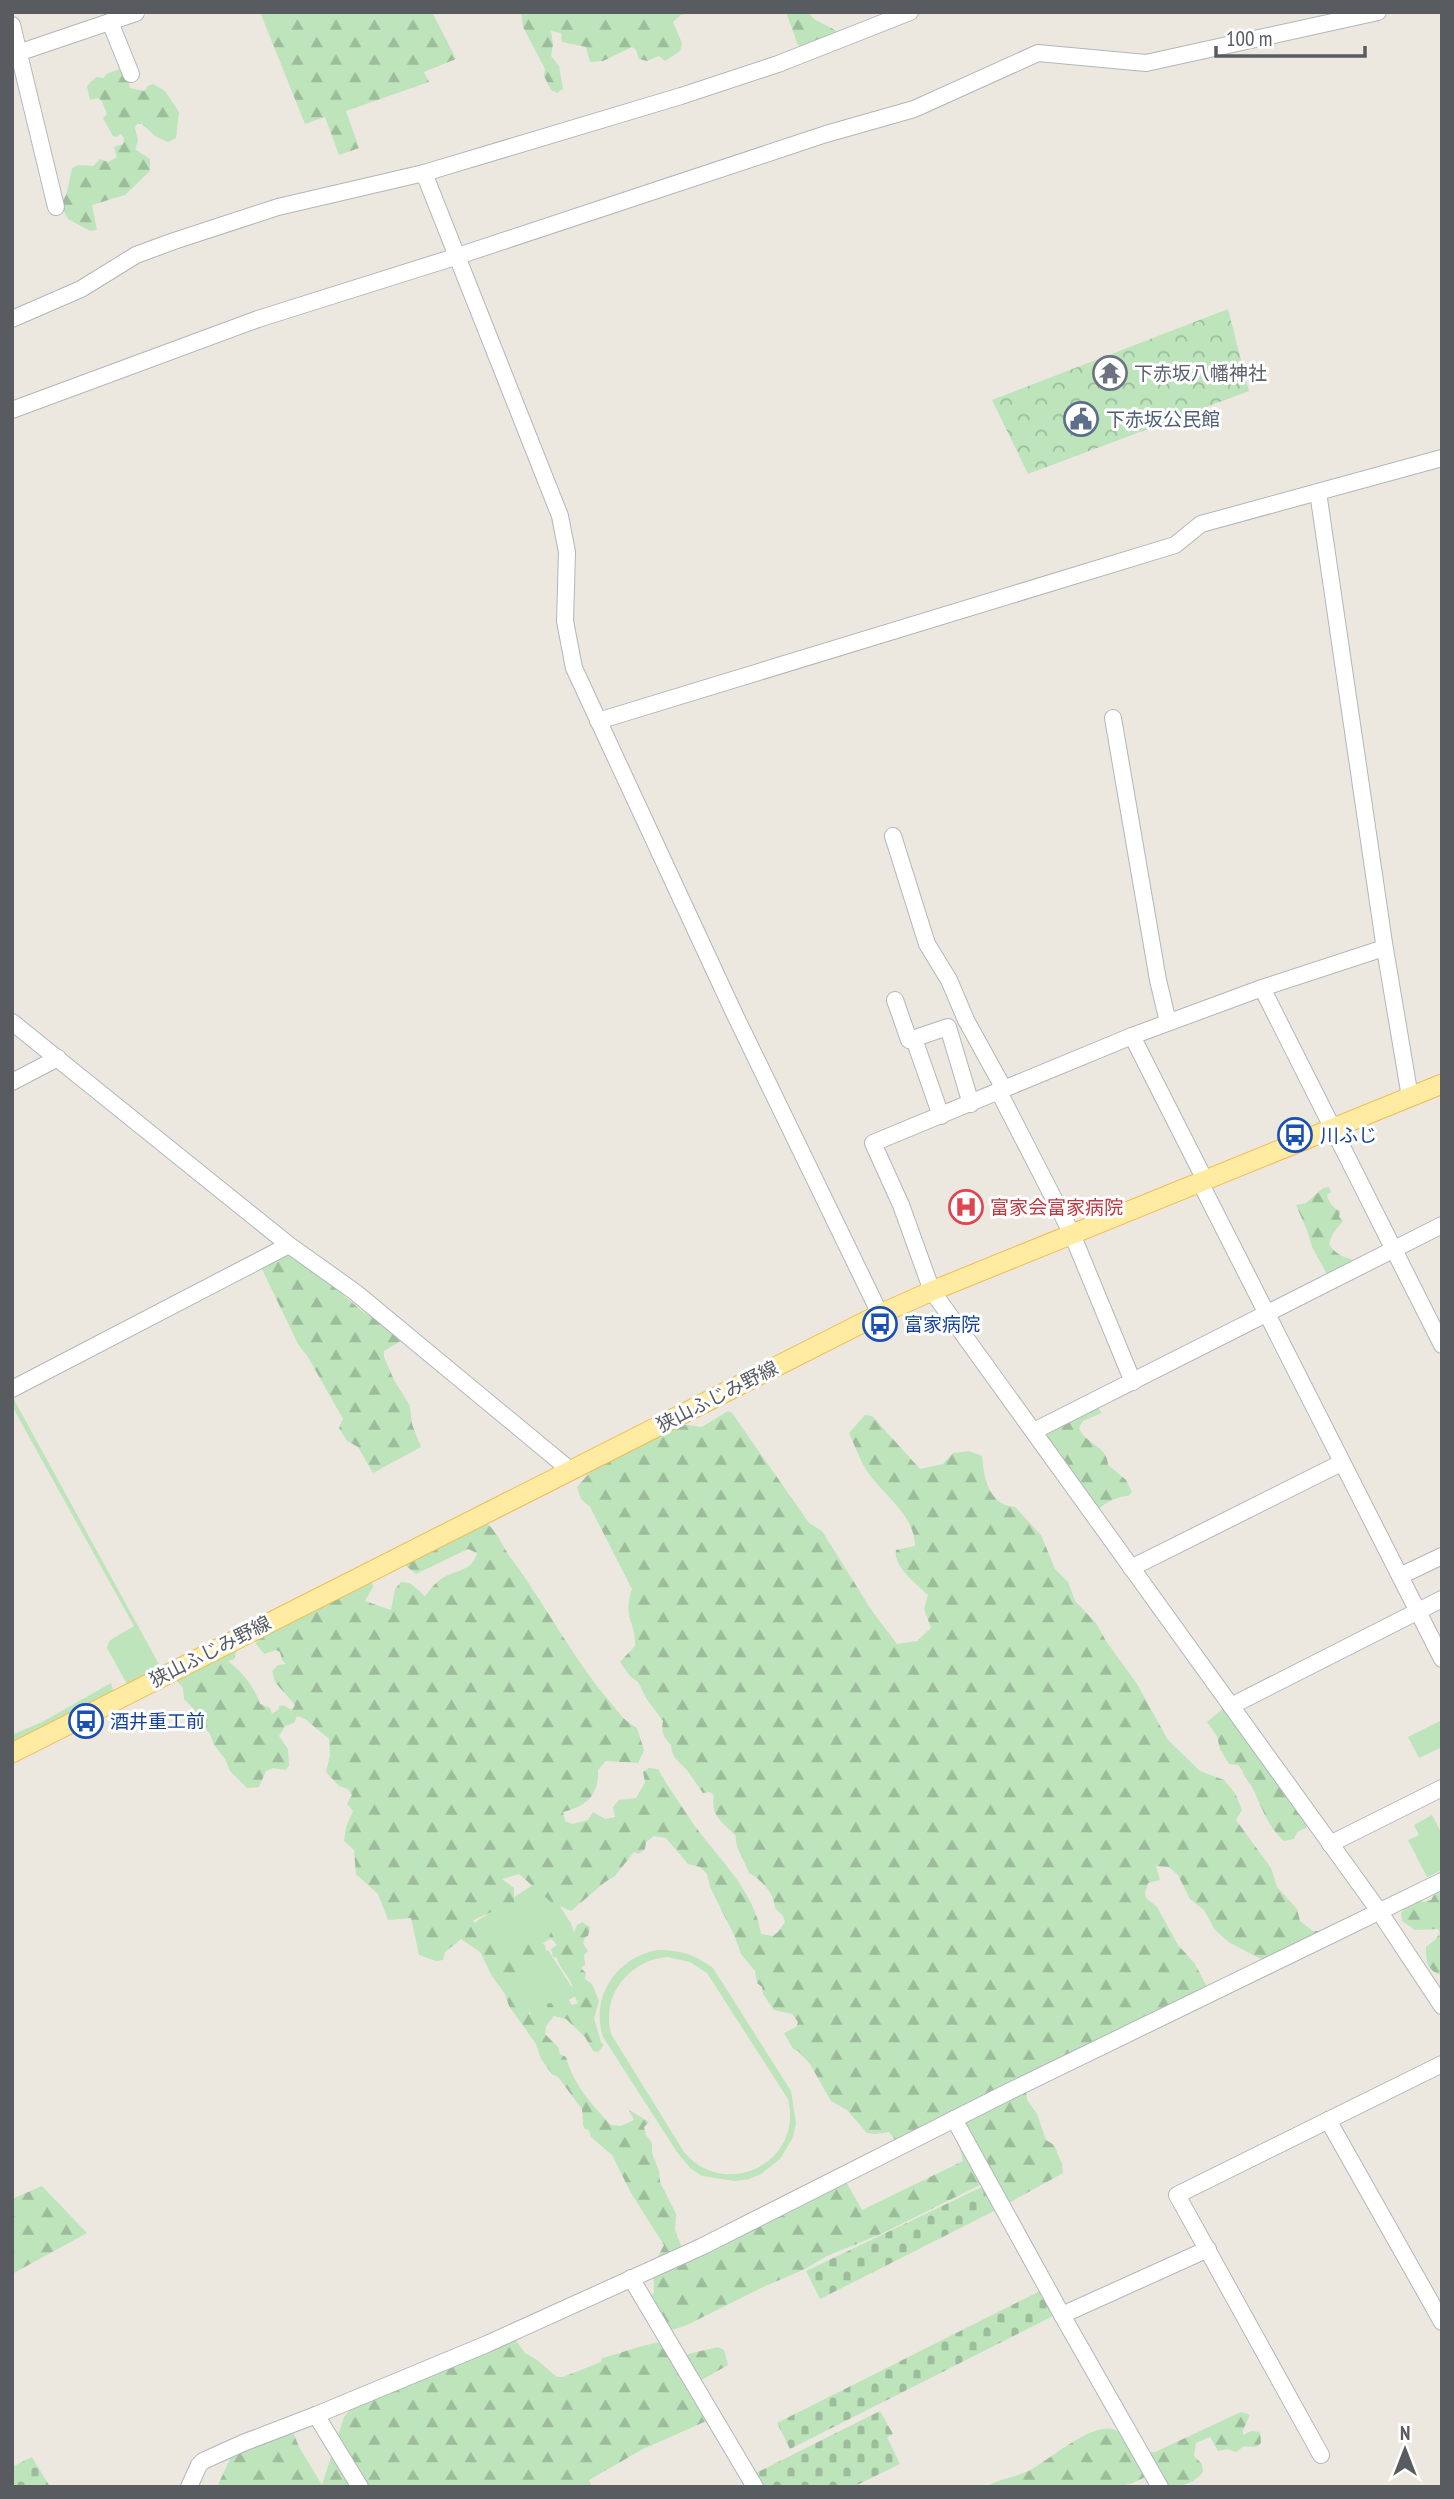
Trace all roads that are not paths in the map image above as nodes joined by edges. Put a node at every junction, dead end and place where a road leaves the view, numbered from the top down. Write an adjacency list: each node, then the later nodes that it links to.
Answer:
1 (910, 12): 8 (street)
2 (1378, 12): 10 (street)
3 (136, 13): 4 (street)
4 (110, 22): 6 (street); 7 (street)
5 (12, 25): 6 (street)
6 (15, 54): 9 (street)
7 (131, 74)
8 (424, 173): 10 (street); 11 (street)
9 (56, 207)
10 (458, 256): 12 (street); 16 (street)
11 (12, 319)
12 (12, 410)
13 (1442, 458): 14 (street)
14 (1318, 492): 16 (street); 18 (street)
15 (1114, 718): 23 (street)
16 (598, 721): 41 (street)
17 (893, 835): 21 (street)
18 (1384, 948): 19 (street); 31 (street)
19 (1262, 988): 23 (street); 34 (street)
20 (895, 1000): 26 (street)
21 (965, 1020): 24 (street); 30 (street)
22 (12, 1022): 27 (street)
23 (1168, 1022): 25 (street)
24 (948, 1027): 26 (street); 32 (street)
25 (1132, 1036): 30 (street); 35 (street)
26 (914, 1039): 33 (street)
27 (58, 1058): 28 (street); 38 (street)
28 (12, 1082)
29 (1442, 1084): 31 (main road, 狭山ふじみ野線)
30 (1001, 1091): 32 (street); 37 (street)
31 (1410, 1097): 34 (main road, 狭山ふじみ野線)
32 (971, 1104): 33 (street)
33 (941, 1116): 40 (street)
34 (1333, 1128): 35 (main road, 狭山ふじみ野線); 39 (street)
35 (1203, 1181): 37 (main road, 狭山ふじみ野線); 42 (street)
36 (1442, 1225): 39 (street)
37 (1072, 1234): 40 (main road, 狭山ふじみ野線); 44 (street)
38 (289, 1245): 45 (street); 48 (street)
39 (1394, 1250): 42 (street); 43 (street)
40 (932, 1291): 41 (main road, 狭山ふじみ野線); 46 (street)
41 (880, 1314): 48 (main road, 狭山ふじみ野線)
42 (1266, 1314): 44 (street); 47 (street)
43 (1442, 1345)
44 (1133, 1382): 46 (street)
45 (12, 1389)
46 (1034, 1431): 50 (street)
47 (1341, 1463): 50 (street); 51 (street)
48 (570, 1470): 56 (main road, 狭山ふじみ野線)
49 (1442, 1556): 51 (street)
50 (1131, 1568): 55 (street)
51 (1400, 1576): 53 (street)
52 (1442, 1599): 53 (street)
53 (1418, 1611): 54 (street); 55 (street)
54 (1442, 1659)
55 (1231, 1706): 58 (street)
56 (12, 1753)
57 (1442, 1787): 58 (street)
58 (1330, 1844): 60 (street)
59 (1442, 1881): 60 (street)
60 (1379, 1912): 61 (street); 63 (street)
61 (1442, 2006)
62 (1442, 2064): 64 (street)
63 (954, 2119): 66 (street); 67 (street)
64 (1328, 2120): 65 (street); 68 (street)
65 (1208, 2249): 67 (street); 70 (street)
66 (631, 2278): 69 (street); 73 (street)
67 (1062, 2315): 74 (street)
68 (1442, 2322)
69 (316, 2415): 71 (street); 72 (street)
70 (1321, 2455)
71 (189, 2487)
72 (360, 2487)
73 (755, 2487)
74 (1160, 2487)

